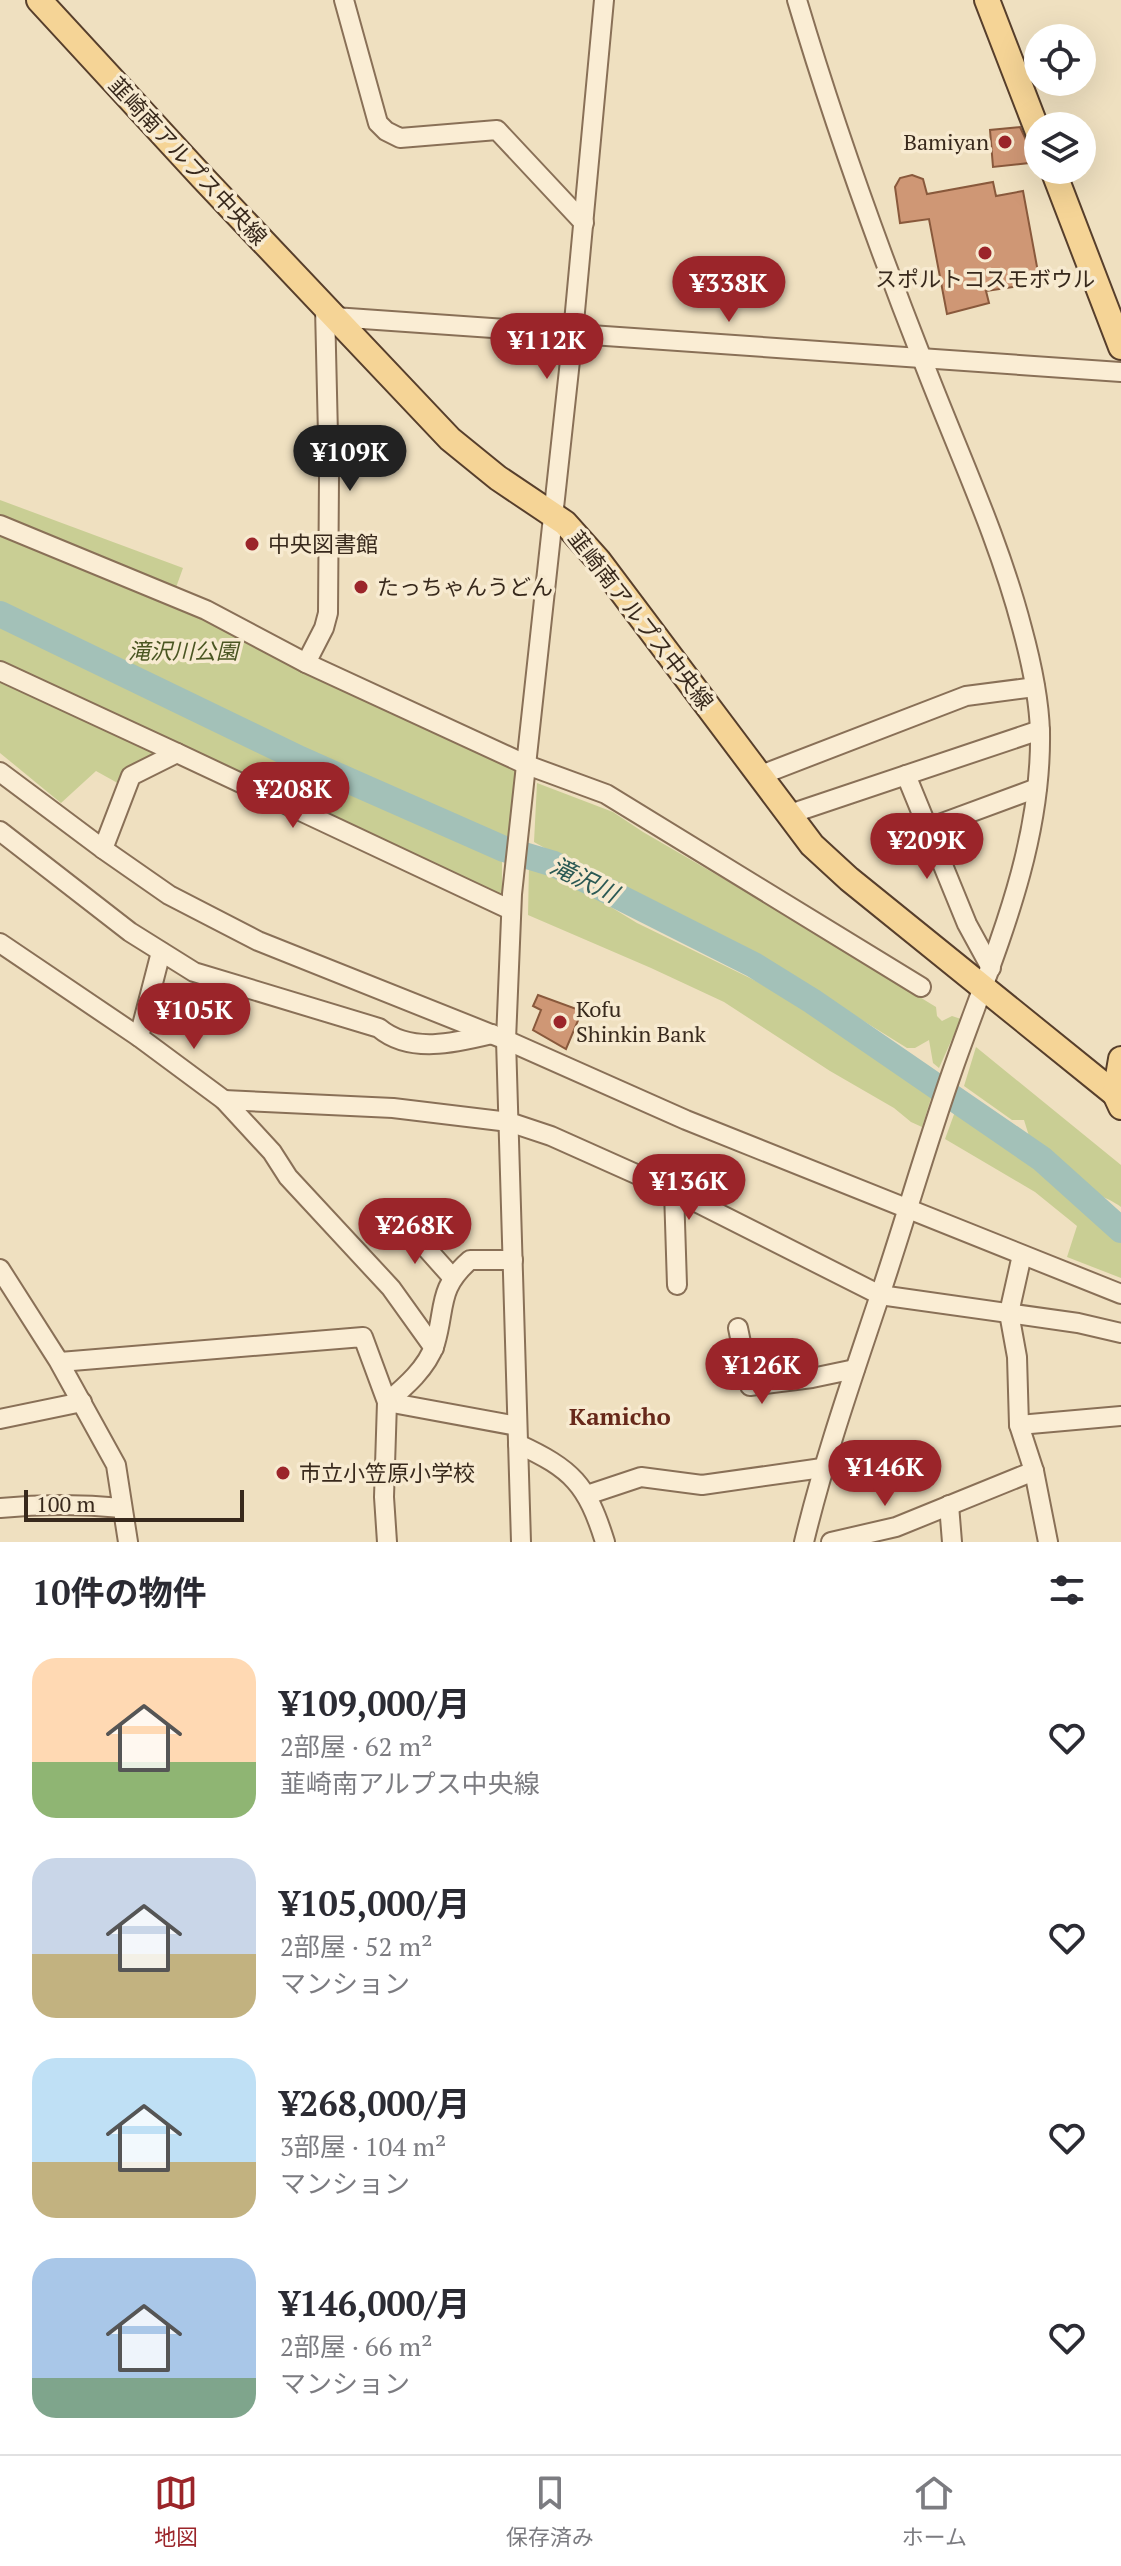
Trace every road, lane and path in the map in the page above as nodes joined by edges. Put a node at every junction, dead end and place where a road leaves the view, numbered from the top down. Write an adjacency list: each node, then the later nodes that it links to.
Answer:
1 (39, 0): 9 (main road, 韮崎南アルプス中央線)
2 (344, 0): 8 (street)
3 (604, 0): 8 (street)
4 (797, 0): 12 (street)
5 (987, 0): 6 (main road)
6 (1030, 112)
7 (1058, 184): 11 (main road)
8 (584, 223): 10 (street)
9 (329, 312): 10 (street); 14 (main road, 韮崎南アルプス中央線); 16 (street)
10 (573, 333): 12 (street); 14 (street)
11 (1121, 347)
12 (922, 359): 13 (street); 18 (street)
13 (1121, 372)
14 (552, 513): 21 (street); 23 (main road, 韮崎南アルプス中央線)
15 (0, 525): 16 (street)
16 (306, 663): 21 (street)
17 (0, 671): 20 (street)
18 (1035, 687): 19 (street); 23 (street)
19 (1040, 730): 24 (street); 25 (street)
20 (177, 753): 30 (street); 31 (street)
21 (527, 765): 31 (street); 35 (street)
22 (0, 772): 30 (street)
23 (761, 775): 26 (main road, 韮崎南アルプス中央線)
24 (906, 775): 26 (street); 27 (street)
25 (1037, 788): 27 (street); 34 (street)
26 (790, 814): 34 (main road, 韮崎南アルプス中央線)
27 (928, 828): 29 (street); 34 (street)
28 (0, 831): 33 (street)
29 (896, 840)
30 (103, 849): 37 (street)
31 (512, 902): 37 (street)
32 (0, 943): 36 (street)
33 (161, 952): 36 (street); 37 (street)
34 (988, 978): 40 (main road, 韮崎南アルプス中央線); 43 (street)
35 (921, 987)
36 (139, 1037): 39 (street)
37 (499, 1037): 41 (street); 43 (street)
38 (1121, 1059): 40 (main road)
39 (224, 1100): 41 (street); 55 (street)
40 (1118, 1101)
41 (509, 1122): 42 (street); 46 (street)
42 (674, 1191): 49 (street); 51 (street)
43 (906, 1209): 45 (street); 51 (street)
44 (416, 1229): 48 (street)
45 (1022, 1255): 50 (street); 52 (street)
46 (513, 1260): 48 (street); 63 (street)
47 (0, 1269): 56 (street)
48 (452, 1277): 55 (street)
49 (677, 1285)
50 (1121, 1294)
51 (880, 1295): 52 (street); 57 (street)
52 (1009, 1313): 54 (street); 62 (street)
53 (738, 1328): 57 (street)
54 (1121, 1333)
55 (434, 1348): 59 (street)
56 (60, 1362): 58 (street); 59 (street)
57 (855, 1369): 64 (street)
58 (82, 1402): 61 (street); 69 (street)
59 (387, 1402): 63 (street); 71 (street)
60 (1121, 1416): 62 (street)
61 (0, 1419)
62 (1019, 1425): 65 (street)
63 (517, 1435): 66 (street); 72 (street)
64 (822, 1468): 66 (street); 74 (street)
65 (1034, 1471): 67 (street); 77 (street)
66 (587, 1495): 73 (street)
67 (949, 1505): 75 (street); 76 (street)
68 (0, 1508): 69 (street)
69 (122, 1508): 70 (street)
70 (128, 1542)
71 (387, 1542)
72 (521, 1542)
73 (605, 1542)
74 (804, 1542)
75 (831, 1542)
76 (952, 1542)
77 (1048, 1542)

